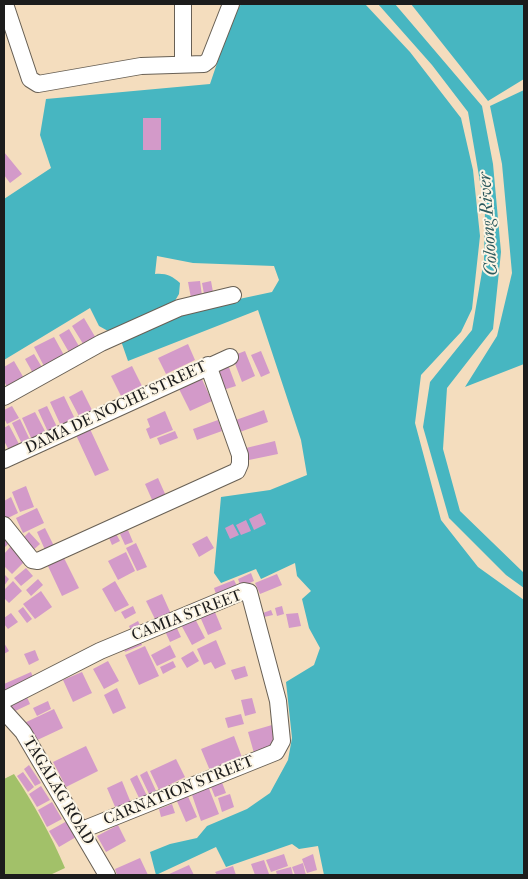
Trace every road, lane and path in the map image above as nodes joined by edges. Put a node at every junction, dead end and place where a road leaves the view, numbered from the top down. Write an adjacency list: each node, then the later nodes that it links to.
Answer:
1 (6, 4): 4 (street)
2 (183, 4): 4 (street)
3 (231, 4): 4 (street)
4 (183, 63)
5 (233, 295): 8 (street)
6 (230, 357): 7 (street, DAMA DE NOCHE STREET)
7 (208, 365): 9 (street, DAMA DE NOCHE STREET); 10 (street)
8 (4, 397)
9 (4, 460)
10 (4, 525)
11 (4, 700): 13 (street, CAMIA STREET)
12 (6, 718): 14 (street, TAGALAG ROAD)
13 (276, 752): 14 (street, CARNATION STREET)
14 (82, 830): 15 (street, TAGALAG ROAD)
15 (107, 875)

